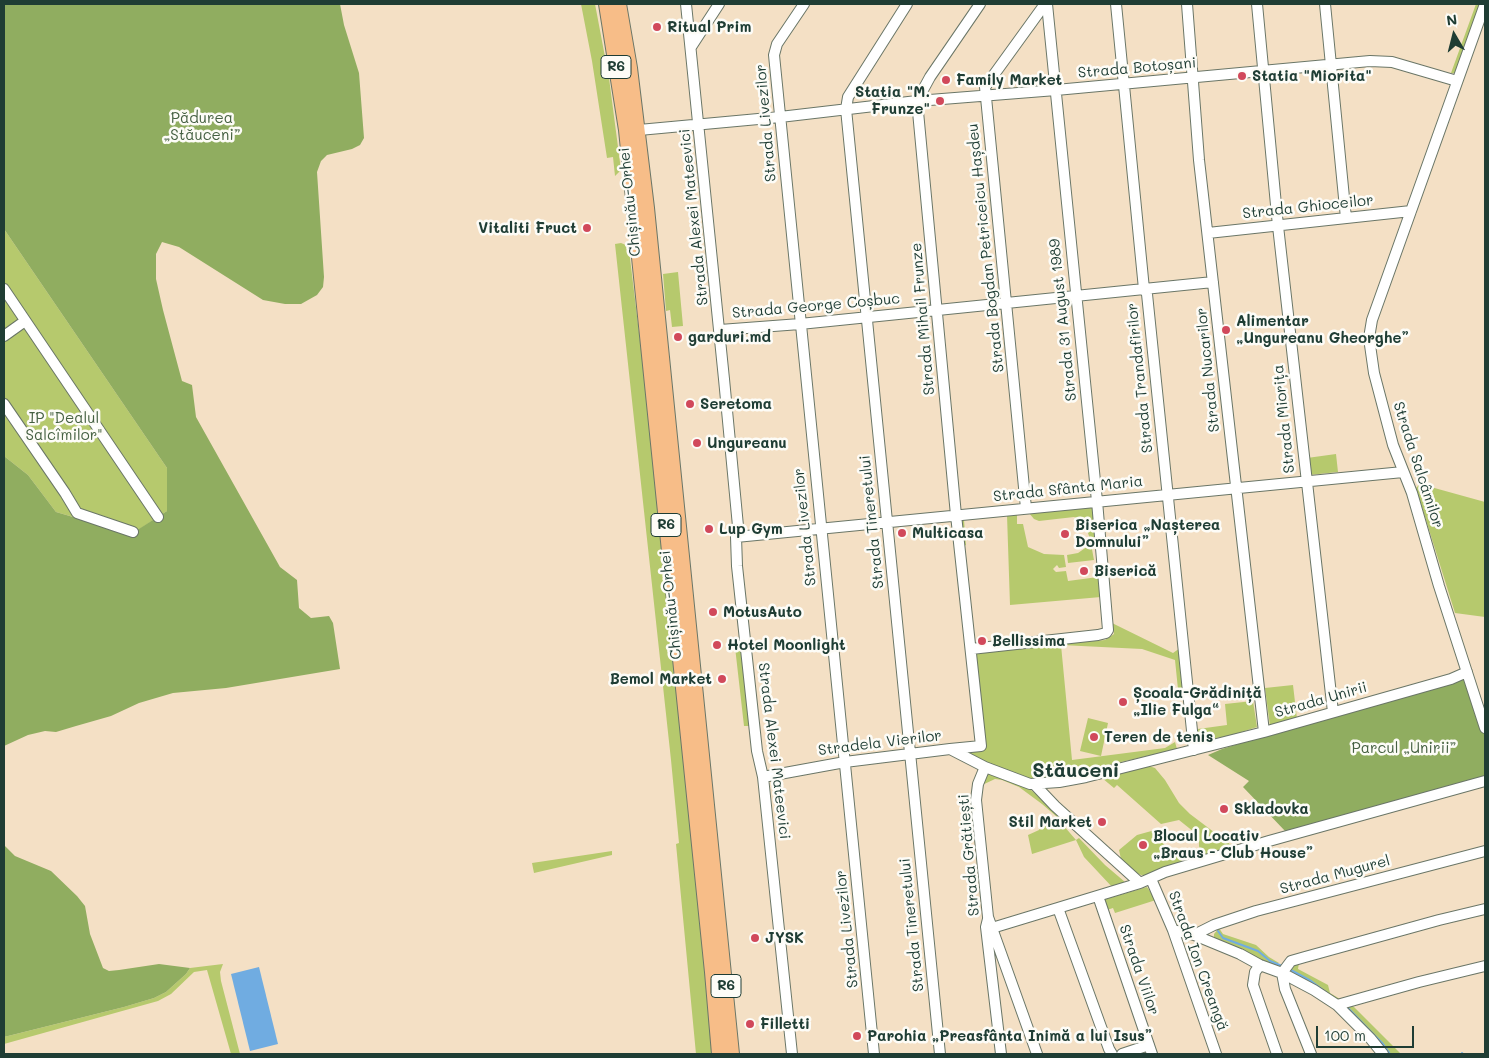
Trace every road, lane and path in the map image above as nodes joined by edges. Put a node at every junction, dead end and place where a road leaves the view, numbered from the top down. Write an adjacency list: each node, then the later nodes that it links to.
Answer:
1 (606, 4): 83 (highway, Chișinău-Orhei / R6)
2 (619, 4): 26 (highway, Chișinău-Orhei / R6)
3 (686, 4): 14 (street, Strada Alexei Mateevici)
4 (719, 4): 14 (street)
5 (804, 4): 24 (street, Strada Livezilor)
6 (907, 4): 23 (street, Strada Tineretului)
7 (980, 4): 22 (street)
8 (1046, 4): 20 (street, Strada 31 August 1989); 21 (street, Strada Bogdan Petriceicu Hașdeu)
9 (1116, 4): 19 (street, Strada Trandafirilor)
10 (1187, 4): 17 (street, Strada Nucarilor)
11 (1257, 4): 16 (street, Strada Miorița)
12 (1325, 4): 15 (street)
13 (1485, 4): 18 (street, Strada Salcâmilor)
14 (691, 47): 25 (street, Strada Alexei Mateevici)
15 (1332, 64): 16 (street, Strada Botoșani); 18 (street, Strada Botoșani); 28 (street)
16 (1263, 71): 17 (street, Strada Botoșani); 29 (street, Strada Miorița)
17 (1193, 77): 19 (street, Strada Botoșani); 30 (street, Strada Nucarilor)
18 (1457, 80): 27 (street, Strada Salcâmilor)
19 (1125, 84): 20 (street, Strada Botoșani); 32 (street, Strada Trandafirilor)
20 (1056, 90): 21 (street, Strada Botoșani); 34 (street, Strada 31 August 1989)
21 (986, 96): 22 (street, Strada Botoșani); 35 (street, Strada Bogdan Petriceicu Hașdeu)
22 (917, 101): 23 (street, Strada Botoșani); 36 (street, Strada Mihail Frunze)
23 (846, 109): 24 (street, Strada Botoșani); 37 (street, Strada Tineretului)
24 (780, 117): 25 (street, Strada Botoșani); 39 (street, Strada Livezilor)
25 (700, 124): 26 (street, Strada Botoșani); 40 (street, Strada Alexei Mateevici)
26 (639, 130): 84 (highway, Chișinău-Orhei / R6)
27 (1411, 210): 28 (street, Strada Ghioceilor); 43 (street, Strada Salcâmilor)
28 (1346, 218): 29 (street, Strada Ghioceilor)
29 (1278, 226): 30 (street, Strada Ghioceilor); 44 (street, Strada Miorița)
30 (1208, 234): 31 (street, Strada Nucarilor)
31 (1213, 282): 32 (street, Strada George Coșbuc); 45 (street, Strada Nucarilor)
32 (1144, 289): 34 (street, Strada George Coșbuc); 46 (street, Strada Trandafirilor)
33 (4, 290): 38 (street)
34 (1075, 295): 35 (street, Strada George Coșbuc); 47 (street, Strada 31 August 1989)
35 (1006, 302): 36 (street, Strada George Coșbuc); 48 (street, Strada Bogdan Petriceicu Hașdeu)
36 (937, 310): 37 (street, Strada George Coșbuc); 49 (street, Strada Mihail Frunze)
37 (867, 317): 39 (street, Strada George Coșbuc); 51 (street, Strada Tineretului)
38 (25, 321): 41 (street); 50 (street)
39 (800, 324): 40 (street, Strada George Coșbuc); 52 (street, Strada Livezilor)
40 (720, 330): 54 (street, Strada Alexei Mateevici)
41 (4, 336)
42 (4, 404): 53 (street)
43 (1403, 472): 44 (street, Strada Sfânta Maria); 56 (street, Strada Salcâmilor)
44 (1305, 481): 45 (street, Strada Sfânta Maria); 57 (street, Strada Miorița)
45 (1236, 488): 46 (street, Strada Sfânta Maria); 59 (street, Strada Nucarilor)
46 (1167, 494): 47 (street, Strada Sfânta Maria); 61 (street, Strada Trandafirilor)
47 (1097, 501): 48 (street, Strada Sfânta Maria); 55 (street, Strada 31 August 1989)
48 (1026, 508): 49 (street, Strada Sfânta Maria)
49 (956, 514): 51 (street, Strada Sfânta Maria); 55 (street, Strada Mihail Frunze)
50 (158, 517)
51 (887, 522): 52 (street, Strada Sfânta Maria); 62 (street, Strada Tineretului)
52 (820, 528): 54 (street, Strada Sfânta Maria); 63 (street, Strada Livezilor)
53 (133, 532)
54 (736, 537): 65 (street, Strada Alexei Mateevici)
55 (971, 649): 60 (street, Strada Mihail Frunze)
56 (1467, 672): 57 (street, Strada Unirii); 58 (street, Strada Salcâmilor)
57 (1332, 712): 59 (street, Strada Unirii)
58 (1485, 728)
59 (1264, 732): 61 (street, Strada Unirii)
60 (950, 749): 62 (street, Stradela Vierilor); 64 (street, Stradela Vierilor)
61 (1194, 750): 67 (street, Strada Unirii)
62 (910, 754): 63 (street, Stradela Vierilor); 87 (street, Strada Tineretului)
63 (845, 762): 65 (street, Stradela Vierilor); 86 (street, Strada Livezilor)
64 (986, 767): 67 (street, Stradela Vierilor); 74 (street, Strada Grătiești)
65 (763, 776): 85 (street, Strada Alexei Mateevici)
66 (1485, 781): 69 (street)
67 (1035, 785): 70 (street, Stradela Vierilor)
68 (1485, 851): 77 (street, Strada Mugurel)
69 (1151, 879): 70 (street); 76 (street, Strada Ion Creangă)
70 (1140, 883): 71 (street)
71 (1098, 896): 72 (street); 82 (street, Strada Viilor)
72 (1058, 908): 75 (street); 90 (street)
73 (1485, 909): 80 (street)
74 (988, 916): 75 (street, Strada Grătiești); 88 (street)
75 (992, 928): 89 (street, Strada Grătiești)
76 (1172, 930): 77 (street); 92 (street, Strada Ion Creangă)
77 (1194, 935): 78 (street)
78 (1260, 965): 80 (street); 93 (street)
79 (1485, 966): 81 (street)
80 (1282, 973): 81 (street); 94 (street)
81 (1337, 1005): 95 (street)
82 (1150, 1050): 91 (street)
83 (719, 1054)
84 (732, 1054)
85 (792, 1054)
86 (874, 1054)
87 (940, 1054)
88 (1001, 1054)
89 (1037, 1054)
90 (1112, 1054)
91 (1122, 1054)
92 (1216, 1054)
93 (1277, 1054)
94 (1310, 1054)
95 (1383, 1054)

